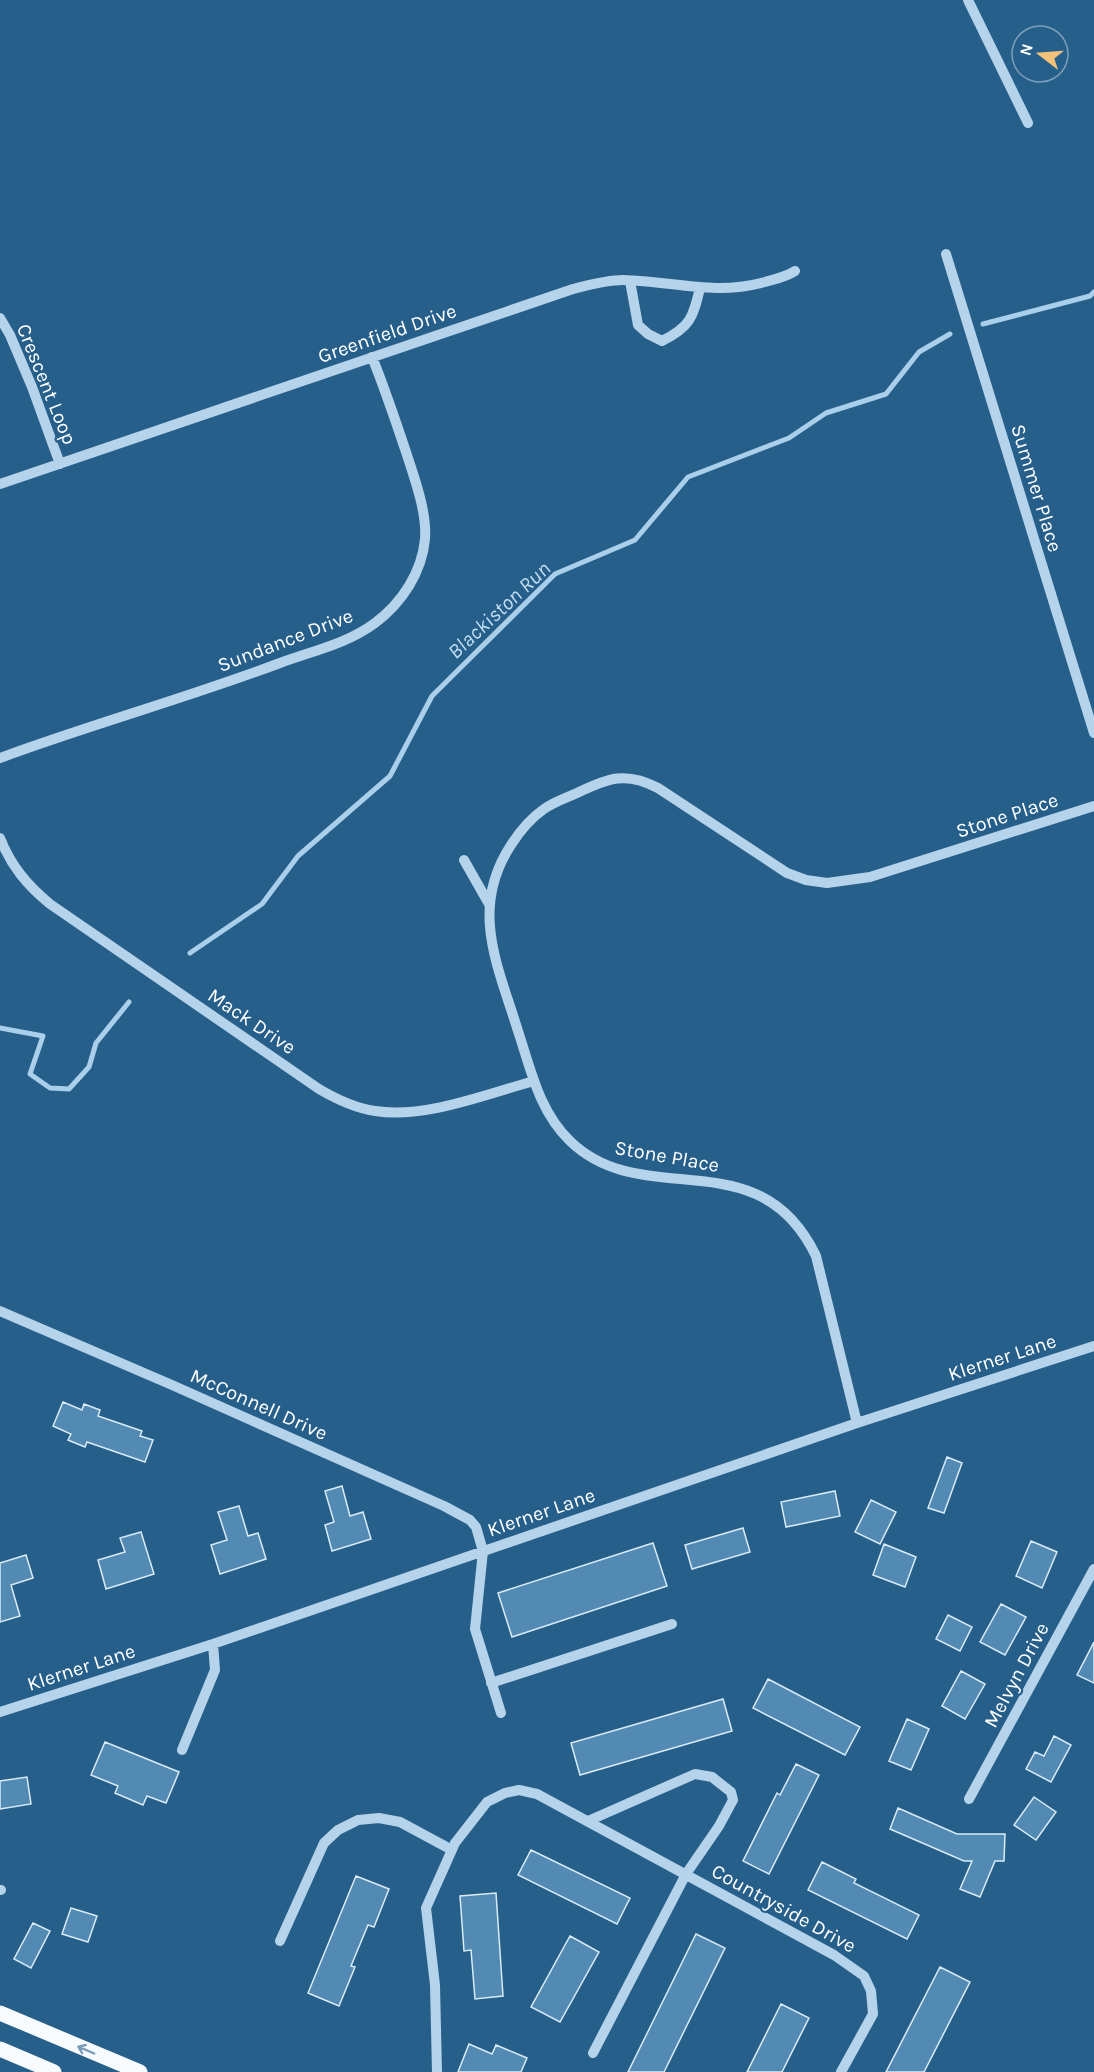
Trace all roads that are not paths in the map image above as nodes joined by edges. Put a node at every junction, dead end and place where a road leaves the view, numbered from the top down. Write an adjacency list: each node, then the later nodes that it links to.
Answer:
1 (968, 0): 2 (street)
2 (1028, 123)
3 (946, 254): 11 (street, Summer Place)
4 (795, 271): 6 (street, Greenfield Drive)
5 (630, 281): 6 (street, Greenfield Drive); 6 (street); 8 (street, Greenfield Drive)
6 (700, 288)
7 (0, 318): 9 (street, Crescent Loop)
8 (372, 357): 9 (street, Greenfield Drive); 12 (street, Sundance Drive)
9 (60, 464): 10 (street, Greenfield Drive)
10 (0, 484)
11 (1094, 733)
12 (0, 758)
13 (1094, 806): 16 (street, Stone Place)
14 (0, 838): 17 (street, Mack Drive)
15 (464, 860): 16 (street, Stone Place)
16 (489, 904): 17 (street, Stone Place)
17 (534, 1081): 20 (street, Stone Place)
18 (0, 1311): 21 (street, McConnell Drive)
19 (1094, 1346): 20 (street, Klerner Lane)
20 (856, 1423): 21 (street, Klerner Lane)
21 (483, 1551): 24 (street, Klerner Lane); 25 (street)
22 (1094, 1569): 29 (street, Melvyn Drive)
23 (672, 1624): 25 (street)
24 (213, 1644): 26 (street, Klerner Lane); 28 (street)
25 (491, 1683): 27 (street)
26 (0, 1712)
27 (501, 1713)
28 (182, 1750)
29 (969, 1799)
30 (588, 1821): 31 (street, Countryside Drive); 32 (street, Countryside Drive); 32 (street, Countryside Drive)
31 (452, 1850): 33 (street); 39 (street, Countryside Drive)
32 (686, 1874): 36 (street, Countryside Drive); 40 (street, Countryside Drive)
33 (280, 1941)
34 (0, 2013): 38 (main road, one-way to 34)
35 (0, 2049): 37 (main road)
36 (592, 2052)
37 (54, 2072)
38 (140, 2072)
39 (436, 2072)
40 (841, 2072)

